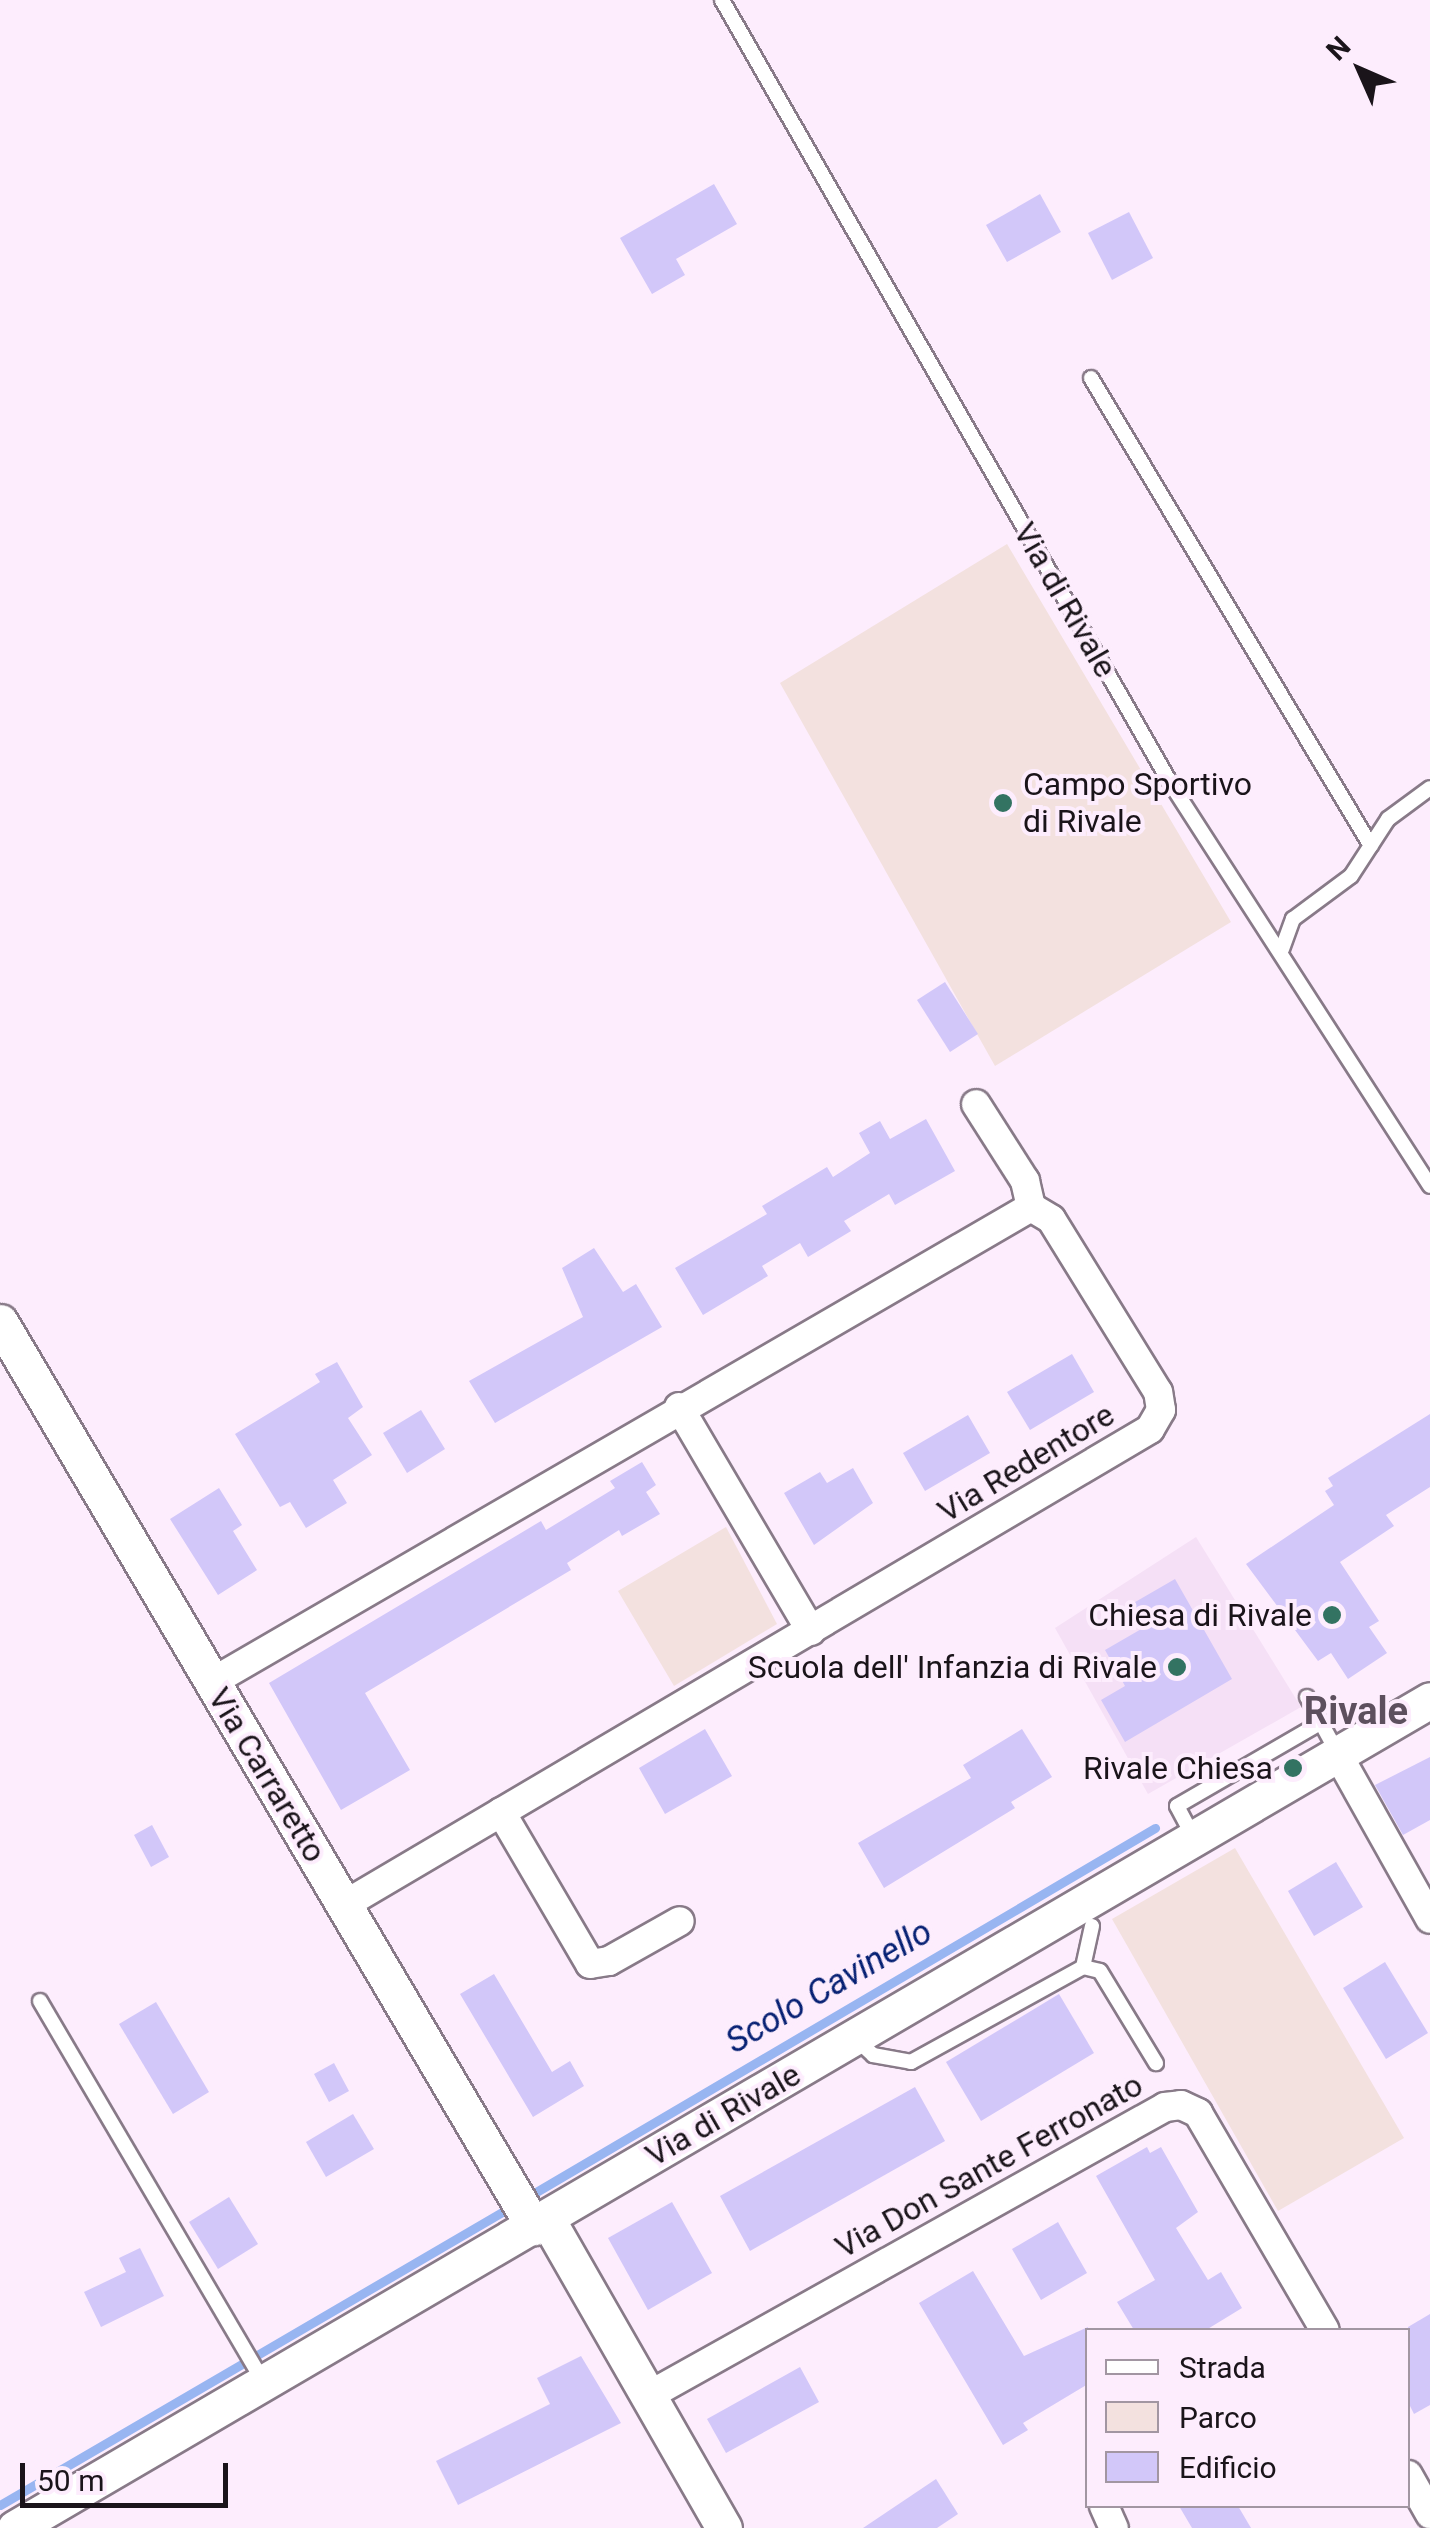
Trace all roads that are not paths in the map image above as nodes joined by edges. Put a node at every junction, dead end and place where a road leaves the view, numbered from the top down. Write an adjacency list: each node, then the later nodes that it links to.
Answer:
1 (722, 0): 5 (lane, Via di Rivale)
2 (1090, 378): 4 (lane)
3 (1430, 788): 4 (lane)
4 (1371, 846): 5 (lane)
5 (1282, 949): 7 (lane, Via di Rivale)
6 (976, 1104): 8 (street, Via Redentore)
7 (1430, 1186)
8 (1031, 1207): 10 (street); 11 (street, Via Redentore)
9 (0, 1322): 12 (street, Via Carraretto)
10 (680, 1407): 11 (street); 12 (street)
11 (811, 1631): 16 (street, Via Redentore)
12 (212, 1682): 17 (street, Via Carraretto)
13 (1307, 1697): 15 (lane)
14 (1430, 1700): 15 (street, Via di Rivale)
15 (1330, 1737): 18 (street, Via di Rivale); 19 (street)
16 (501, 1812): 17 (street, Via Redentore); 20 (street)
17 (344, 1905): 25 (street, Via Carraretto)
18 (1086, 1916): 21 (lane); 23 (street, Via di Rivale)
19 (1430, 1919)
20 (680, 1921)
21 (1083, 1967): 23 (lane); 24 (lane, Via Don Sante Ferronato)
22 (40, 2001): 27 (lane)
23 (855, 2038): 25 (street, Via di Rivale)
24 (1156, 2063)
25 (541, 2223): 27 (street, Via di Rivale); 28 (street, Via Carraretto)
26 (1324, 2328): 28 (street, Via Don Sante Ferronato)
27 (260, 2377): 31 (street, Via di Rivale)
28 (648, 2396): 32 (street, Via Carraretto)
29 (1410, 2478): 30 (street)
30 (1430, 2514)
31 (15, 2528)
32 (724, 2528)

